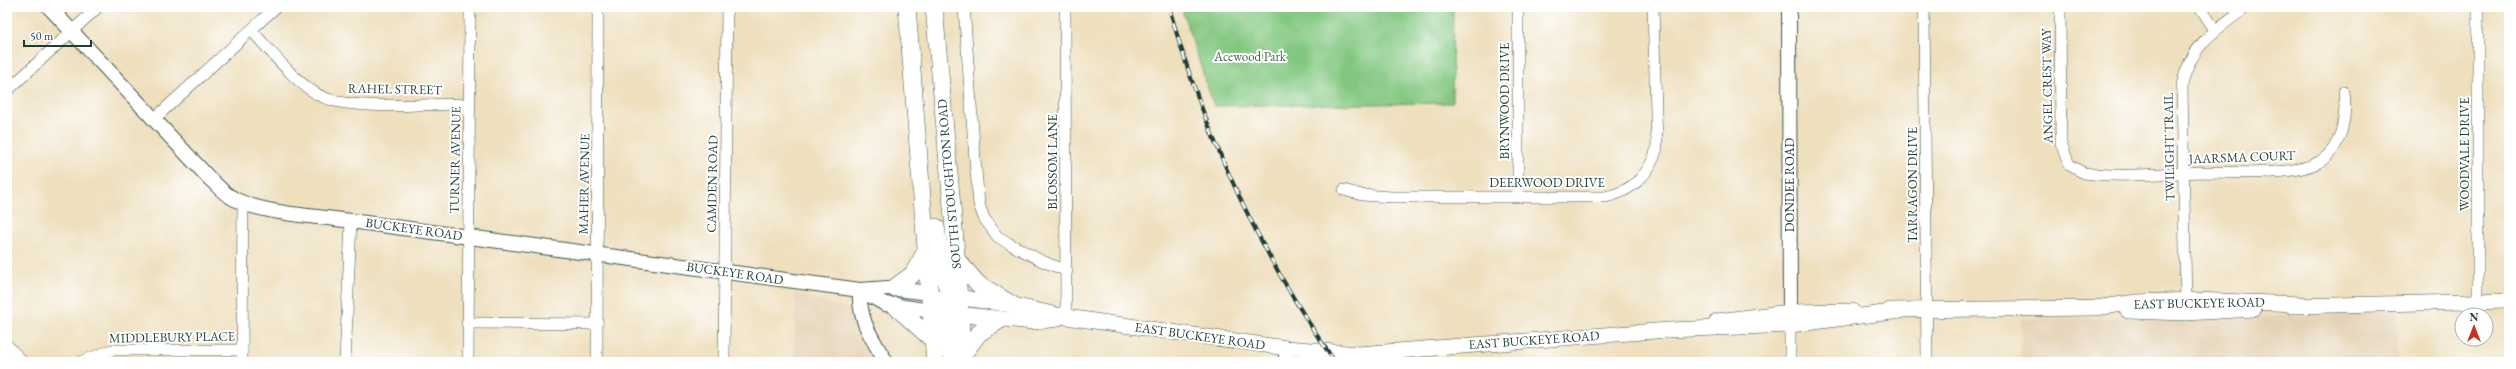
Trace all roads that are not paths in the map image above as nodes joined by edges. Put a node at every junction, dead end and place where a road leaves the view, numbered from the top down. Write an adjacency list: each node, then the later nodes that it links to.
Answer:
1 (49, 7): 21 (street, BUCKEYE ROAD)
2 (98, 7): 21 (street)
3 (276, 7): 19 (street)
4 (470, 7): 25 (street, TURNER AVENUE)
5 (598, 7): 35 (street, MAHER AVENUE)
6 (727, 7): 38 (street, CAMDEN ROAD)
7 (907, 7): 22 (main road, SOUTH STOUGHTON ROAD)
8 (934, 7): 36 (main road, SOUTH STOUGHTON ROAD)
9 (964, 7): 37 (street)
10 (1065, 7): 37 (street, BLOSSOM LANE)
11 (1518, 7): 30 (street, BRYNWOOD DRIVE)
12 (1653, 7): 30 (street, DEERWOOD DRIVE)
13 (1789, 7): 52 (street, DONDEE ROAD)
14 (1924, 7): 49 (street, TARRAGON DRIVE)
15 (2060, 7): 27 (street, ANGEL CREST WAY)
16 (2200, 7): 20 (street)
17 (2247, 7): 20 (street, TWILIGHT TRAIL)
18 (2478, 7): 43 (street, WOODVALE DRIVE)
19 (251, 30): 25 (street, RAHEL STREET); 26 (street)
20 (2215, 30): 28 (street, TWILIGHT TRAIL)
21 (72, 31): 23 (street); 26 (street, BUCKEYE ROAD)
22 (912, 69): 34 (main road, SOUTH STOUGHTON ROAD); 42 (main road)
23 (7, 91)
24 (2344, 92): 28 (street, JAARSMA COURT)
25 (470, 104): 33 (street, TURNER AVENUE)
26 (154, 119): 31 (street, BUCKEYE ROAD)
27 (2068, 164): 28 (street, JAARSMA COURT)
28 (2182, 173): 47 (street, TWILIGHT TRAIL)
29 (1344, 190): 30 (street, DEERWOOD DRIVE)
30 (1518, 196)
31 (242, 202): 32 (street, BUCKEYE ROAD); 58 (street)
32 (351, 221): 33 (street, BUCKEYE ROAD); 64 (street)
33 (469, 237): 35 (street, BUCKEYE ROAD); 54 (street, TURNER AVENUE)
34 (927, 249): 39 (main road); 41 (main road, SOUTH STOUGHTON ROAD)
35 (597, 255): 38 (street, BUCKEYE ROAD); 55 (street, MAHER AVENUE)
36 (956, 259): 42 (main road, SOUTH STOUGHTON ROAD); 45 (main road)
37 (1067, 270): 51 (street, BLOSSOM LANE)
38 (725, 271): 40 (street, BUCKEYE ROAD); 67 (street, CAMDEN ROAD)
39 (894, 288): 40 (street, BUCKEYE ROAD); 41 (street, BUCKEYE ROAD)
40 (860, 290): 46 (street, BUCKEYE ROAD); 68 (street)
41 (930, 293): 42 (main road, EAST BUCKEYE ROAD); 48 (main road, SOUTH STOUGHTON ROAD)
42 (954, 296): 45 (main road, EAST BUCKEYE ROAD); 50 (main road)
43 (2478, 301): 44 (main road, EAST BUCKEYE ROAD); 47 (main road, EAST BUCKEYE ROAD)
44 (2509, 301)
45 (1013, 305): 51 (main road, EAST BUCKEYE ROAD)
46 (895, 306): 48 (street, BUCKEYE ROAD); 56 (main road)
47 (2186, 307): 49 (main road, EAST BUCKEYE ROAD)
48 (937, 311): 50 (main road, EAST BUCKEYE ROAD); 56 (main road, SOUTH STOUGHTON ROAD); 60 (main road)
49 (1926, 311): 52 (main road, EAST BUCKEYE ROAD); 71 (street, TARRAGON DRIVE)
50 (960, 315): 53 (main road, EAST BUCKEYE ROAD); 60 (main road)
51 (1066, 317): 53 (main road, EAST BUCKEYE ROAD); 59 (main road, EAST BUCKEYE ROAD)
52 (1790, 319): 59 (main road, EAST BUCKEYE ROAD); 70 (street, DONDEE ROAD)
53 (1000, 320): 60 (main road)
54 (467, 323): 55 (street); 65 (street, TURNER AVENUE)
55 (597, 324): 66 (street, MAHER AVENUE)
56 (934, 341): 69 (main road, SOUTH STOUGHTON ROAD)
57 (7, 345): 61 (street)
58 (242, 350): 62 (street, MIDDLEBURY PLACE); 63 (street)
59 (1286, 355)
60 (960, 359)
61 (23, 362)
62 (80, 362)
63 (242, 362)
64 (345, 362)
65 (468, 362)
66 (597, 362)
67 (724, 362)
68 (886, 362)
69 (935, 362)
70 (1790, 362)
71 (1927, 362)

